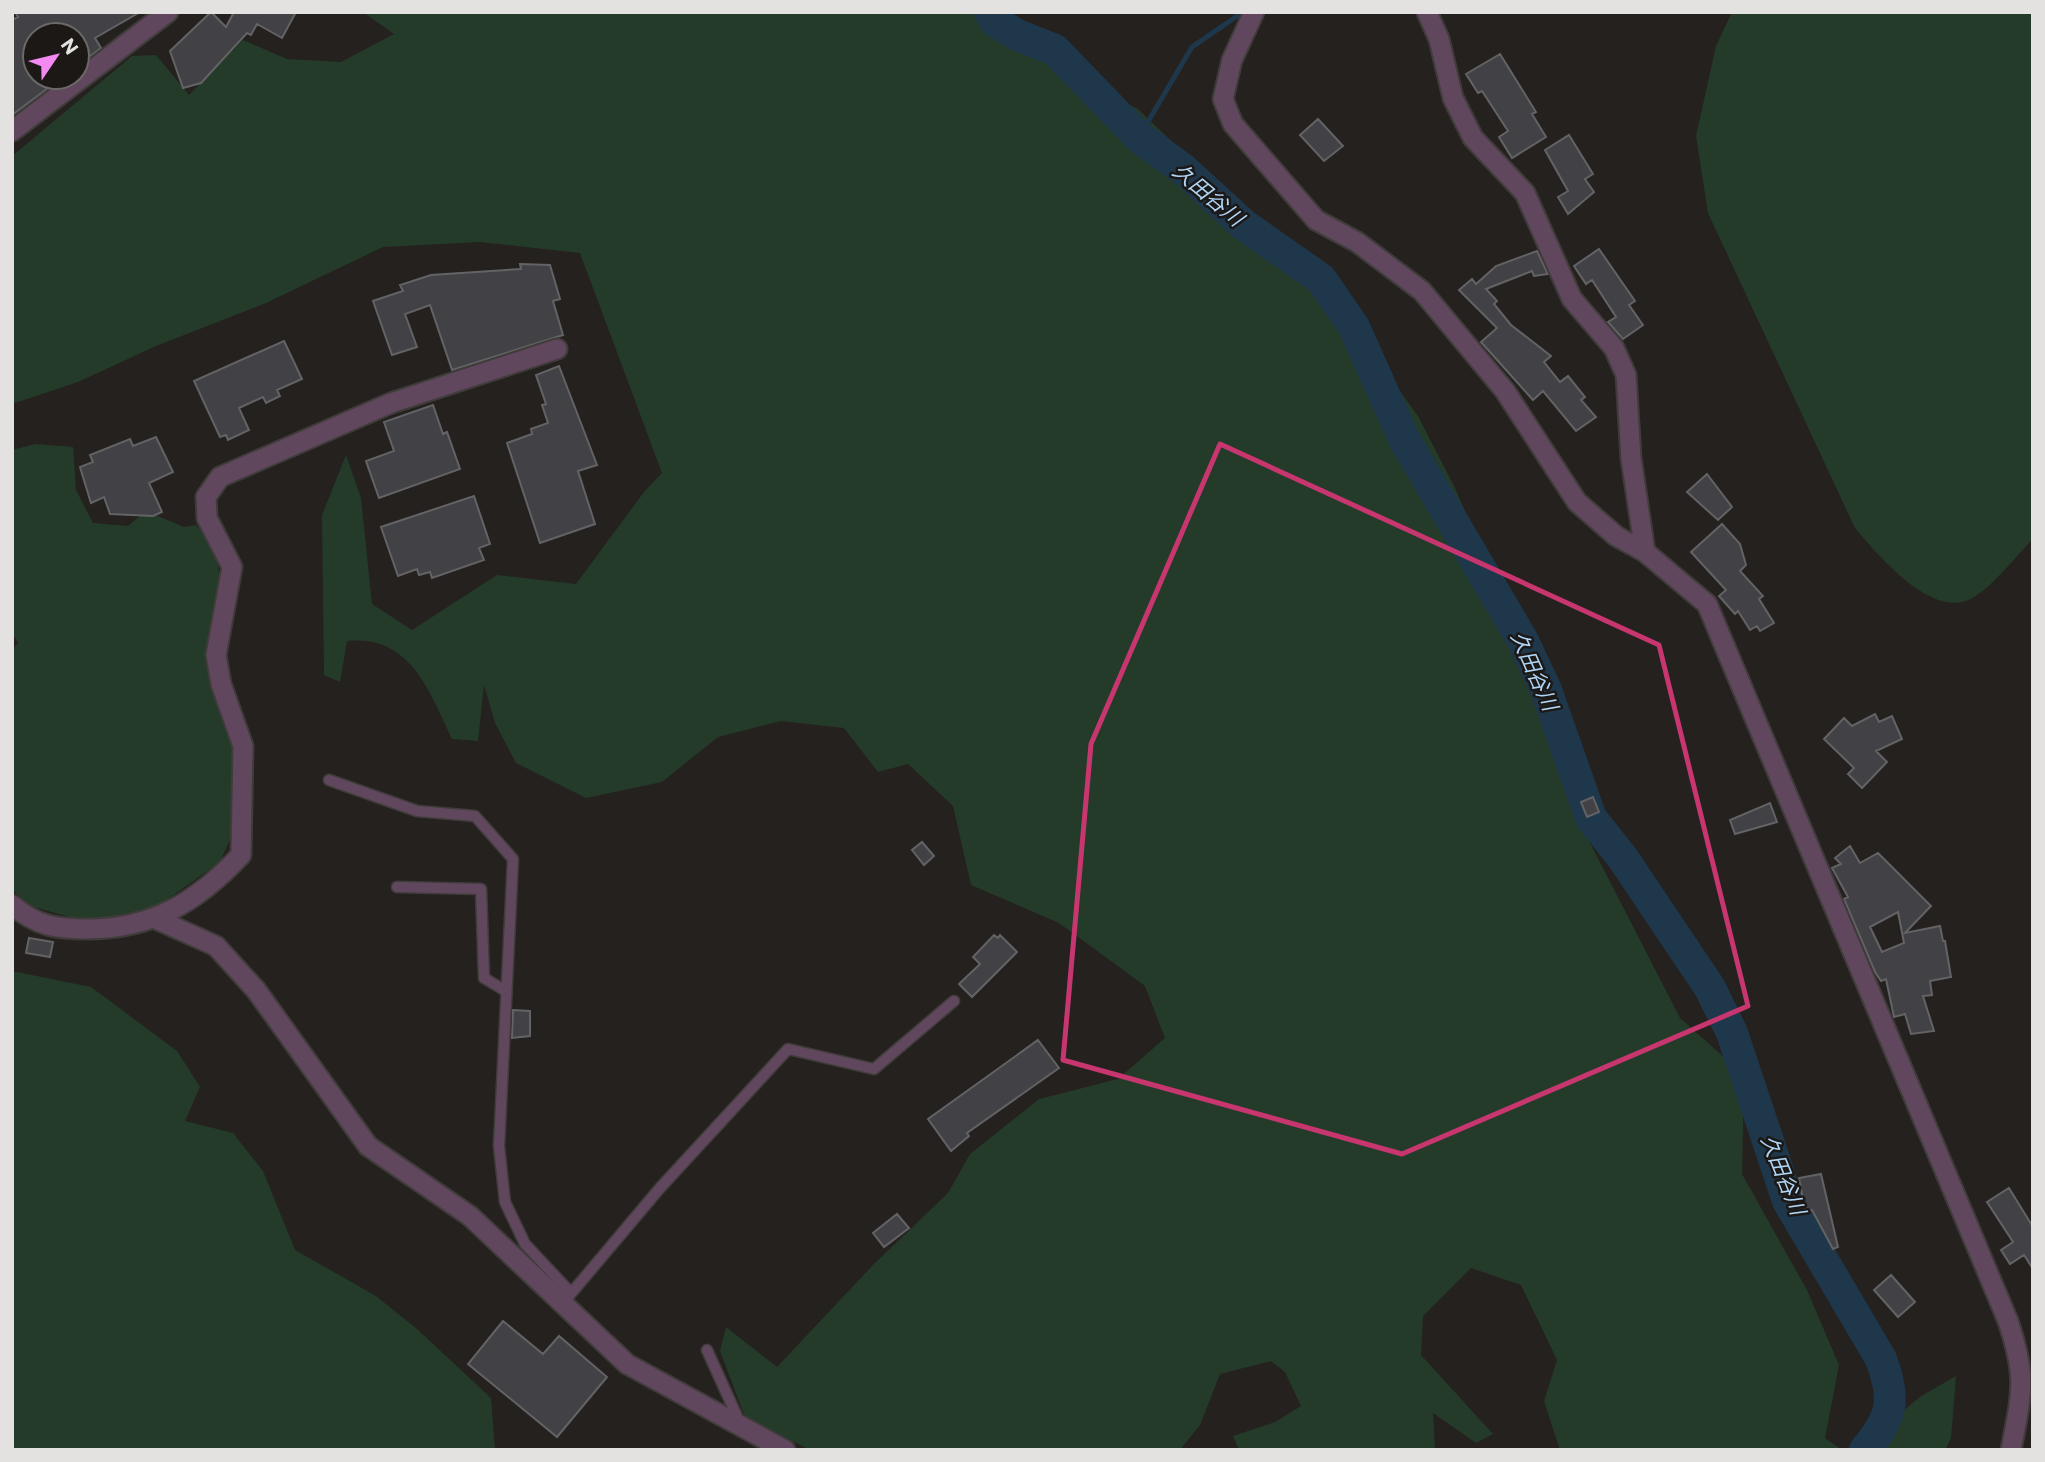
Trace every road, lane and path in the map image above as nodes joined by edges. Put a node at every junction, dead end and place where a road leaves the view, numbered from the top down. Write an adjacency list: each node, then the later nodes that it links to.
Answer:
1 (168, 12): 4 (street)
2 (1255, 12): 6 (street)
3 (1427, 12): 6 (street)
4 (12, 131)
5 (557, 349): 10 (street)
6 (1645, 552): 17 (street)
7 (329, 780): 11 (lane)
8 (397, 887): 11 (lane)
9 (12, 905): 10 (street)
10 (156, 919): 13 (street)
11 (504, 990): 13 (lane)
12 (954, 1001): 13 (lane)
13 (567, 1298): 15 (street)
14 (707, 1350): 15 (lane)
15 (741, 1425): 16 (street)
16 (785, 1450)
17 (2011, 1450)

